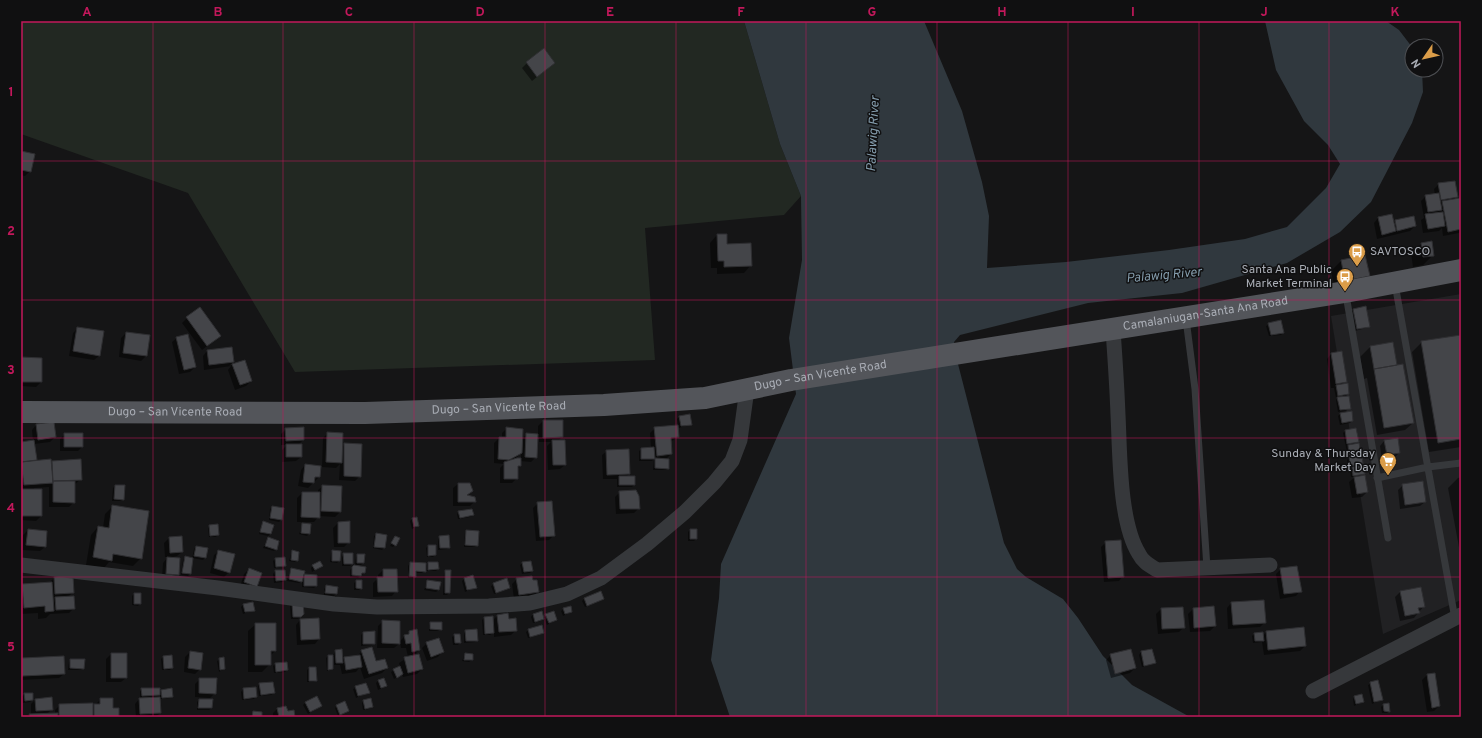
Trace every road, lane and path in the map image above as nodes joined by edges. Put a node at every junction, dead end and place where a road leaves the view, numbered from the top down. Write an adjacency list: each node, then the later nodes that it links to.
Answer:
1 (1461, 270): 2 (main road, Camalaniugan-Santa Ana Road)
2 (1395, 282): 3 (main road, Camalaniugan-Santa Ana Road); 10 (lane)
3 (1345, 292): 4 (main road, Camalaniugan-Santa Ana Road); 11 (lane)
4 (1186, 318): 5 (main road, Camalaniugan-Santa Ana Road); 15 (lane)
5 (1113, 330): 6 (main road, Camalaniugan-Santa Ana Road); 15 (street)
6 (973, 352): 7 (main road, Dugo – San Vicente Road)
7 (747, 389): 8 (main road, Dugo – San Vicente Road); 13 (street)
8 (21, 412)
9 (1461, 463): 10 (lane)
10 (1428, 467): 11 (lane); 16 (lane)
11 (1377, 478): 12 (lane)
12 (1388, 538)
13 (21, 565)
14 (1270, 565): 15 (street)
15 (1207, 568)
16 (1458, 617): 17 (street)
17 (1313, 691)

